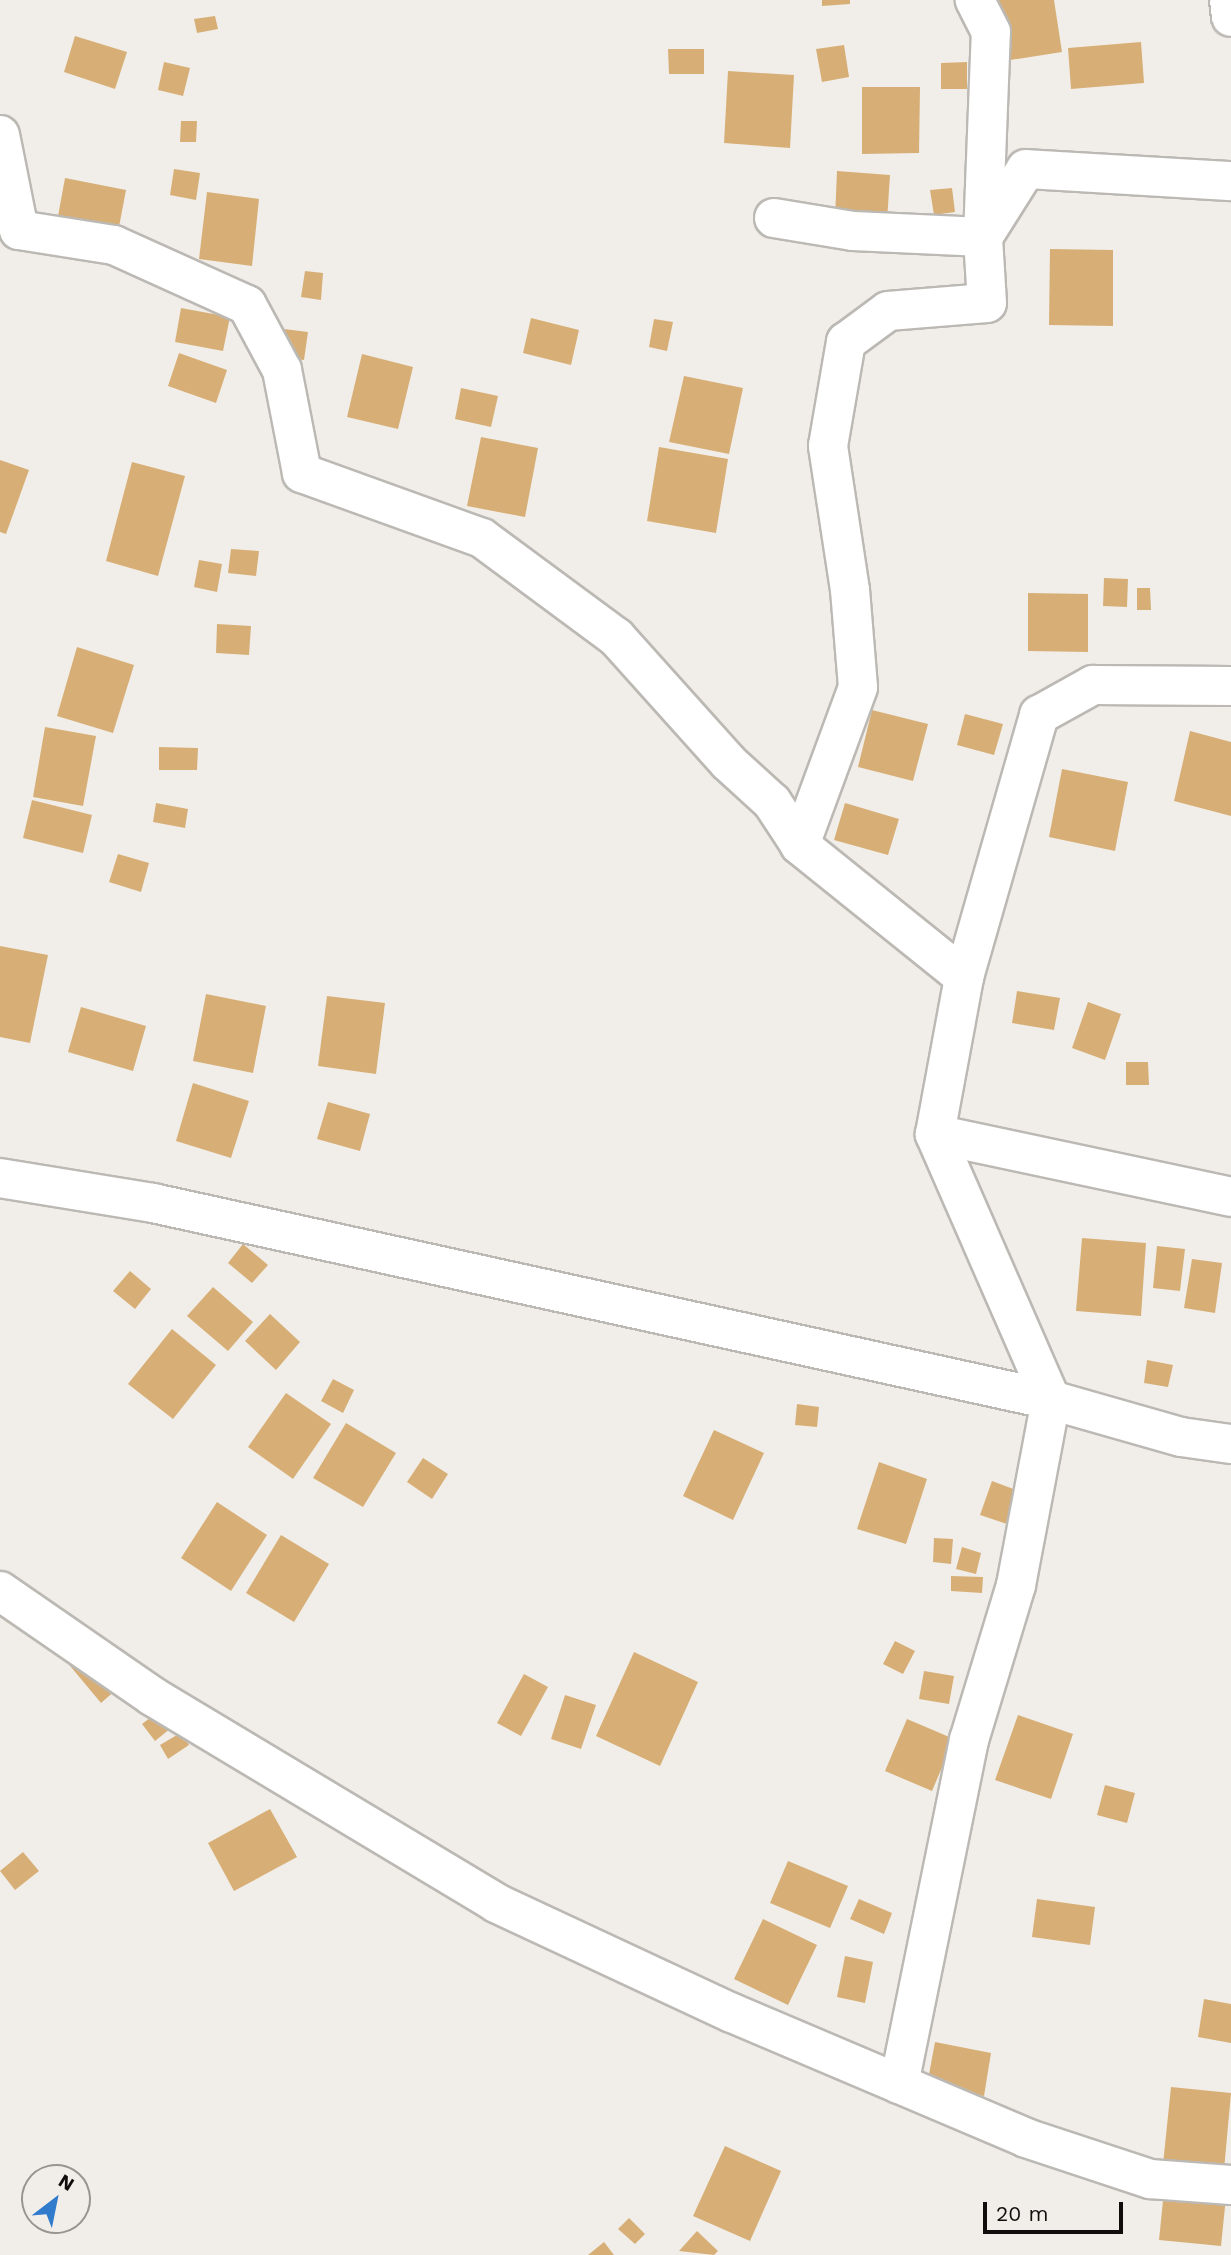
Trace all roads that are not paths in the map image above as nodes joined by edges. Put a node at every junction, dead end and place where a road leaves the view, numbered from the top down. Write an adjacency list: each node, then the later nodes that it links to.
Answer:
1 (975, 0): 7 (street)
2 (1229, 0): 3 (street)
3 (1231, 17)
4 (0, 135): 9 (street)
5 (1231, 181): 7 (street)
6 (774, 218): 7 (street)
7 (983, 237): 9 (street)
8 (1231, 686): 10 (street)
9 (800, 845): 10 (street)
10 (964, 977): 11 (street)
11 (935, 1134): 13 (street); 14 (street)
12 (0, 1178): 14 (street)
13 (1231, 1197)
14 (1051, 1400): 15 (street); 17 (street)
15 (1231, 1444)
16 (0, 1591): 17 (street)
17 (899, 2084): 18 (street)
18 (1231, 2185)

